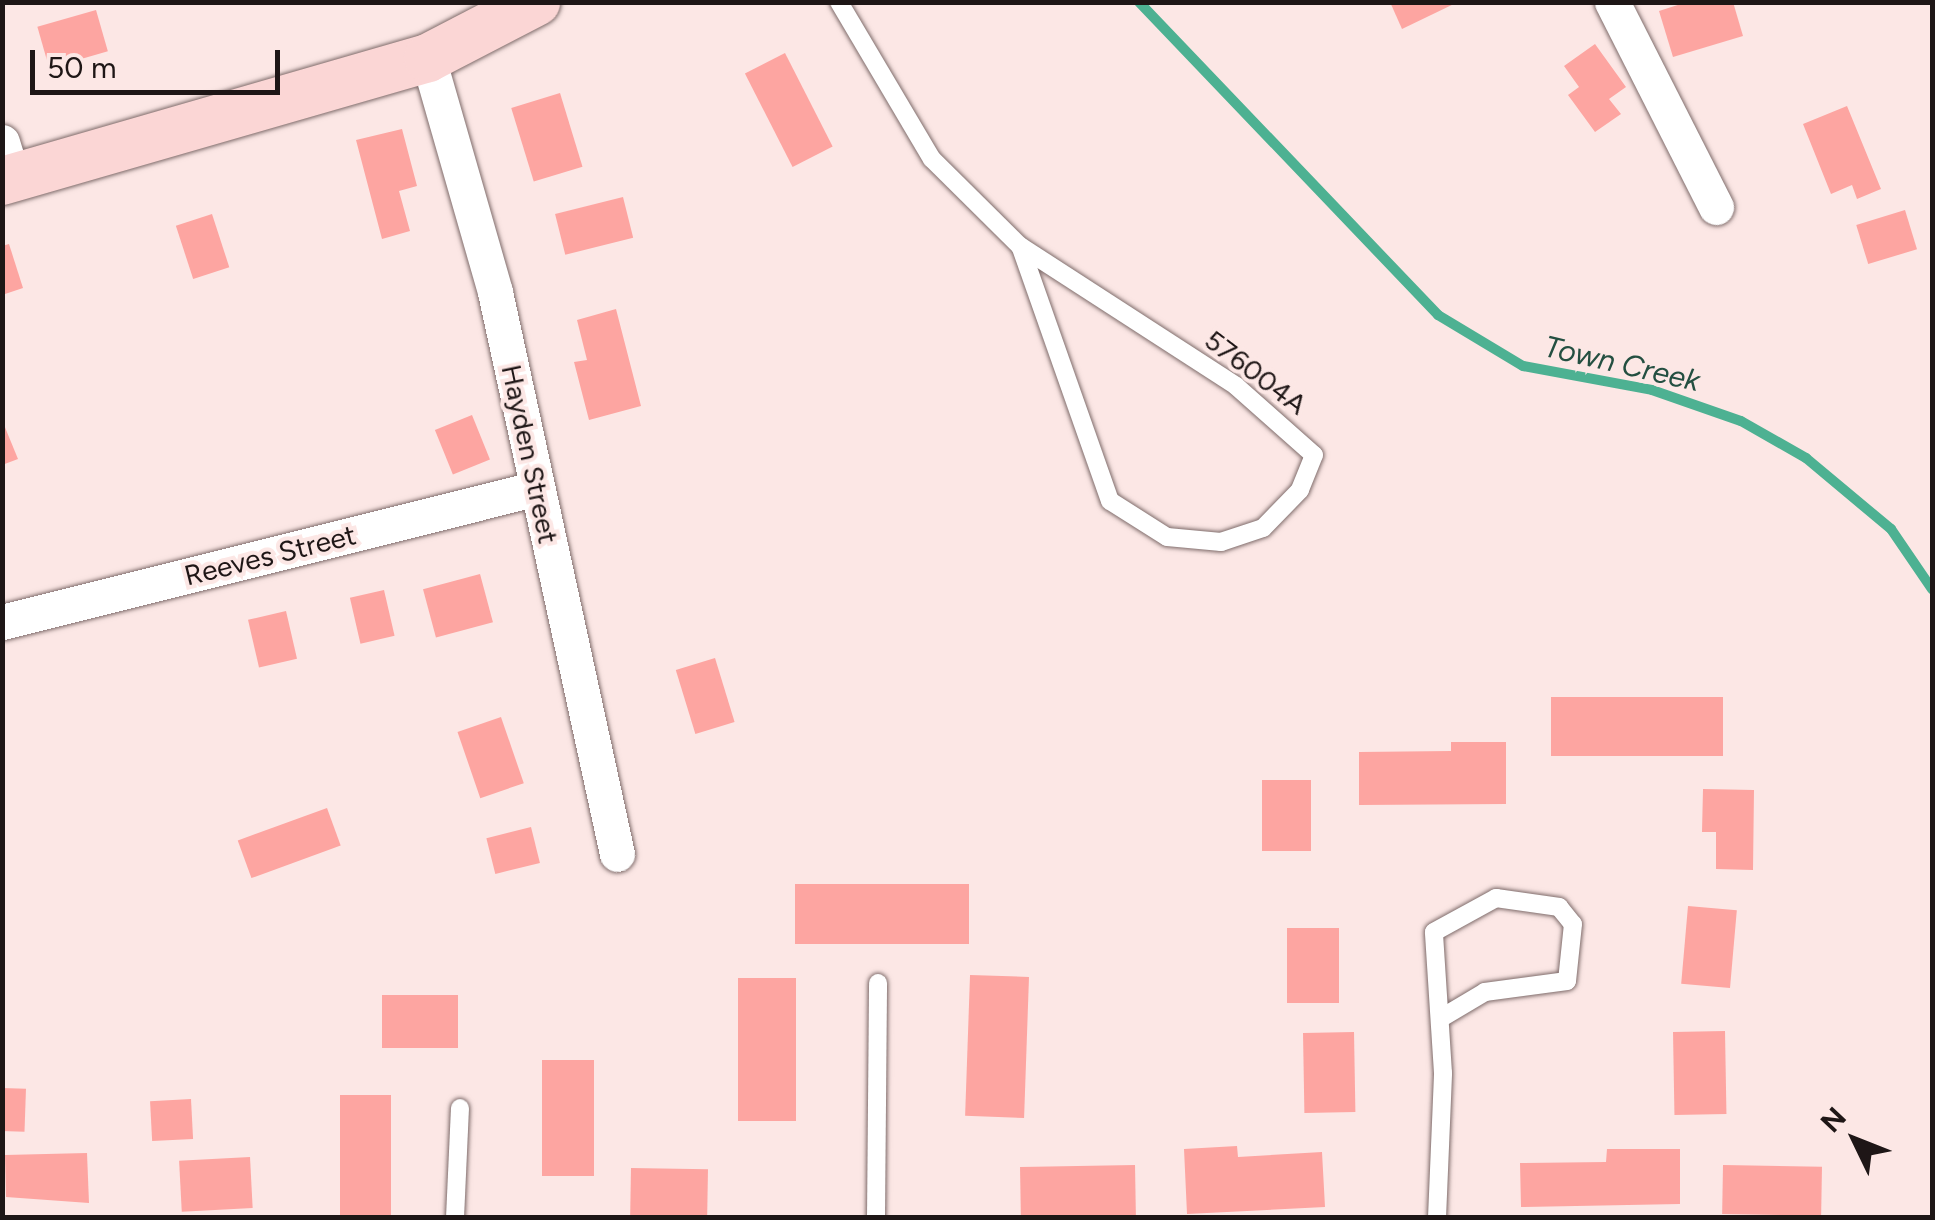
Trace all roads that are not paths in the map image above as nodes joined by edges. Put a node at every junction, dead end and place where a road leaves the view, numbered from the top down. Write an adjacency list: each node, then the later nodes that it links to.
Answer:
1 (536, 2): 4 (street)
2 (839, 2): 7 (lane, 576004A)
3 (1612, 2): 6 (street)
4 (428, 58): 5 (street); 8 (street, Hayden Street)
5 (6, 167)
6 (1716, 207)
7 (1020, 246): 7 (lane, 576004A)
8 (538, 488): 9 (street, Reeves Street); 10 (street, Hayden Street)
9 (2, 622)
10 (618, 854)
11 (878, 983): 15 (lane)
12 (1442, 1018): 12 (lane); 16 (lane)
13 (460, 1108): 14 (lane)
14 (454, 1218)
15 (876, 1218)
16 (1437, 1218)

